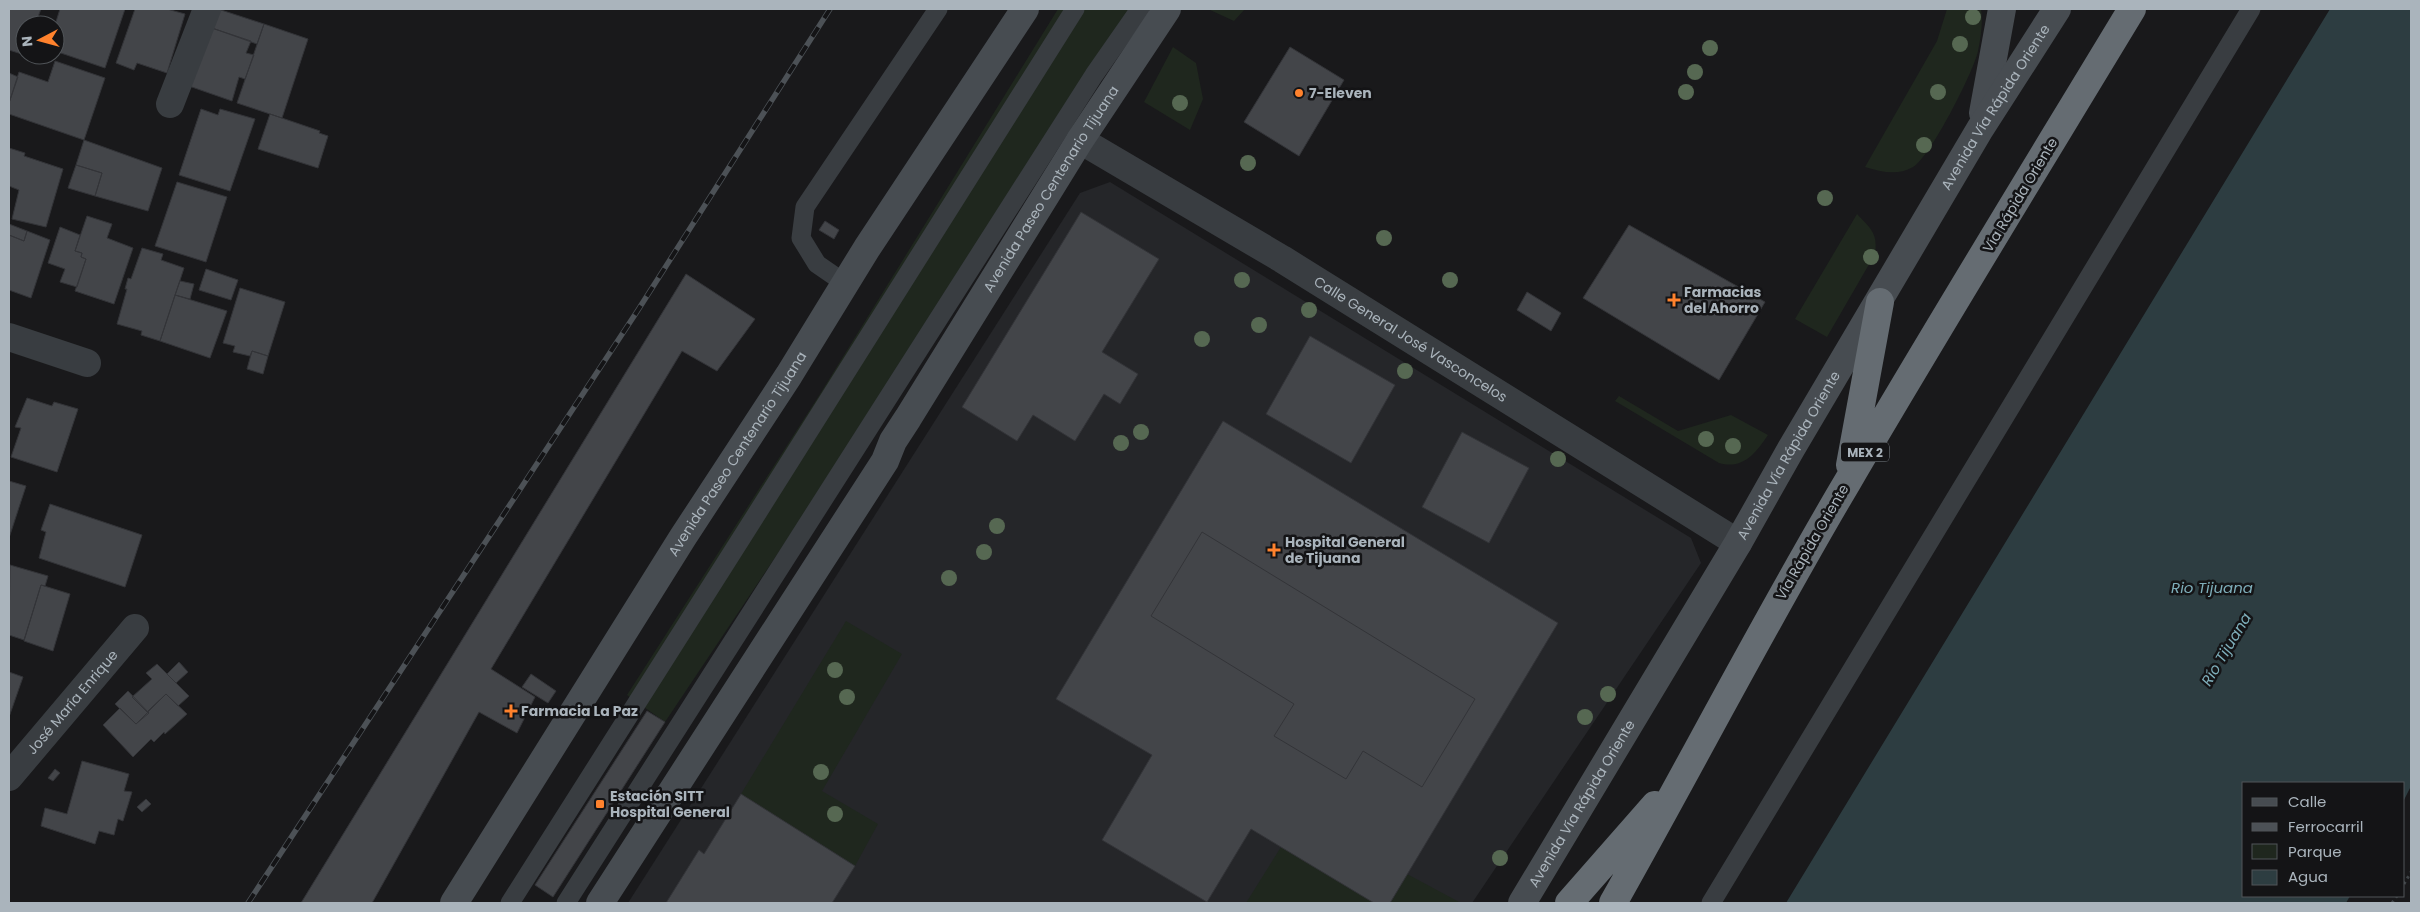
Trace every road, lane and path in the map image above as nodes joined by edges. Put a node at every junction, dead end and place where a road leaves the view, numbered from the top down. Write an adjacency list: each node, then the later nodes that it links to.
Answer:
1 (207, 9): 11 (street)
2 (938, 9): 14 (lane)
3 (1025, 9): 14 (main road, Avenida Paseo Centenario Tijuana)
4 (1075, 9): 24 (lane)
5 (1140, 9): 25 (lane)
6 (1167, 9): 13 (main road, Avenida Paseo Centenario Tijuana)
7 (2002, 9): 12 (main road)
8 (2057, 9): 12 (main road, Avenida Vía Rápida Oriente)
9 (2132, 9): 18 (highway, Vía Rápida Oriente / MEX 2)
10 (2251, 9): 30 (lane)
11 (170, 104)
12 (1980, 129): 15 (main road, Avenida Vía Rápida Oriente)
13 (1080, 140): 19 (street, Calle General José Vasconcelos); 26 (main road, Avenida Paseo Centenario Tijuana)
14 (846, 284): 23 (main road, Avenida Paseo Centenario Tijuana)
15 (1880, 302): 18 (highway); 19 (main road, Avenida Vía Rápida Oriente)
16 (9, 337): 17 (street)
17 (87, 363)
18 (1848, 481): 21 (highway, Vía Rápida Oriente / MEX 2)
19 (1738, 543): 27 (main road, Avenida Vía Rápida Oriente)
20 (135, 628): 22 (street, José María Enrique)
21 (1692, 762): 28 (highway); 29 (highway, Vía Rápida Oriente / MEX 2)
22 (9, 776)
23 (454, 903)
24 (510, 903)
25 (566, 903)
26 (600, 903)
27 (1522, 903)
28 (1570, 903)
29 (1613, 903)
30 (1711, 903)

